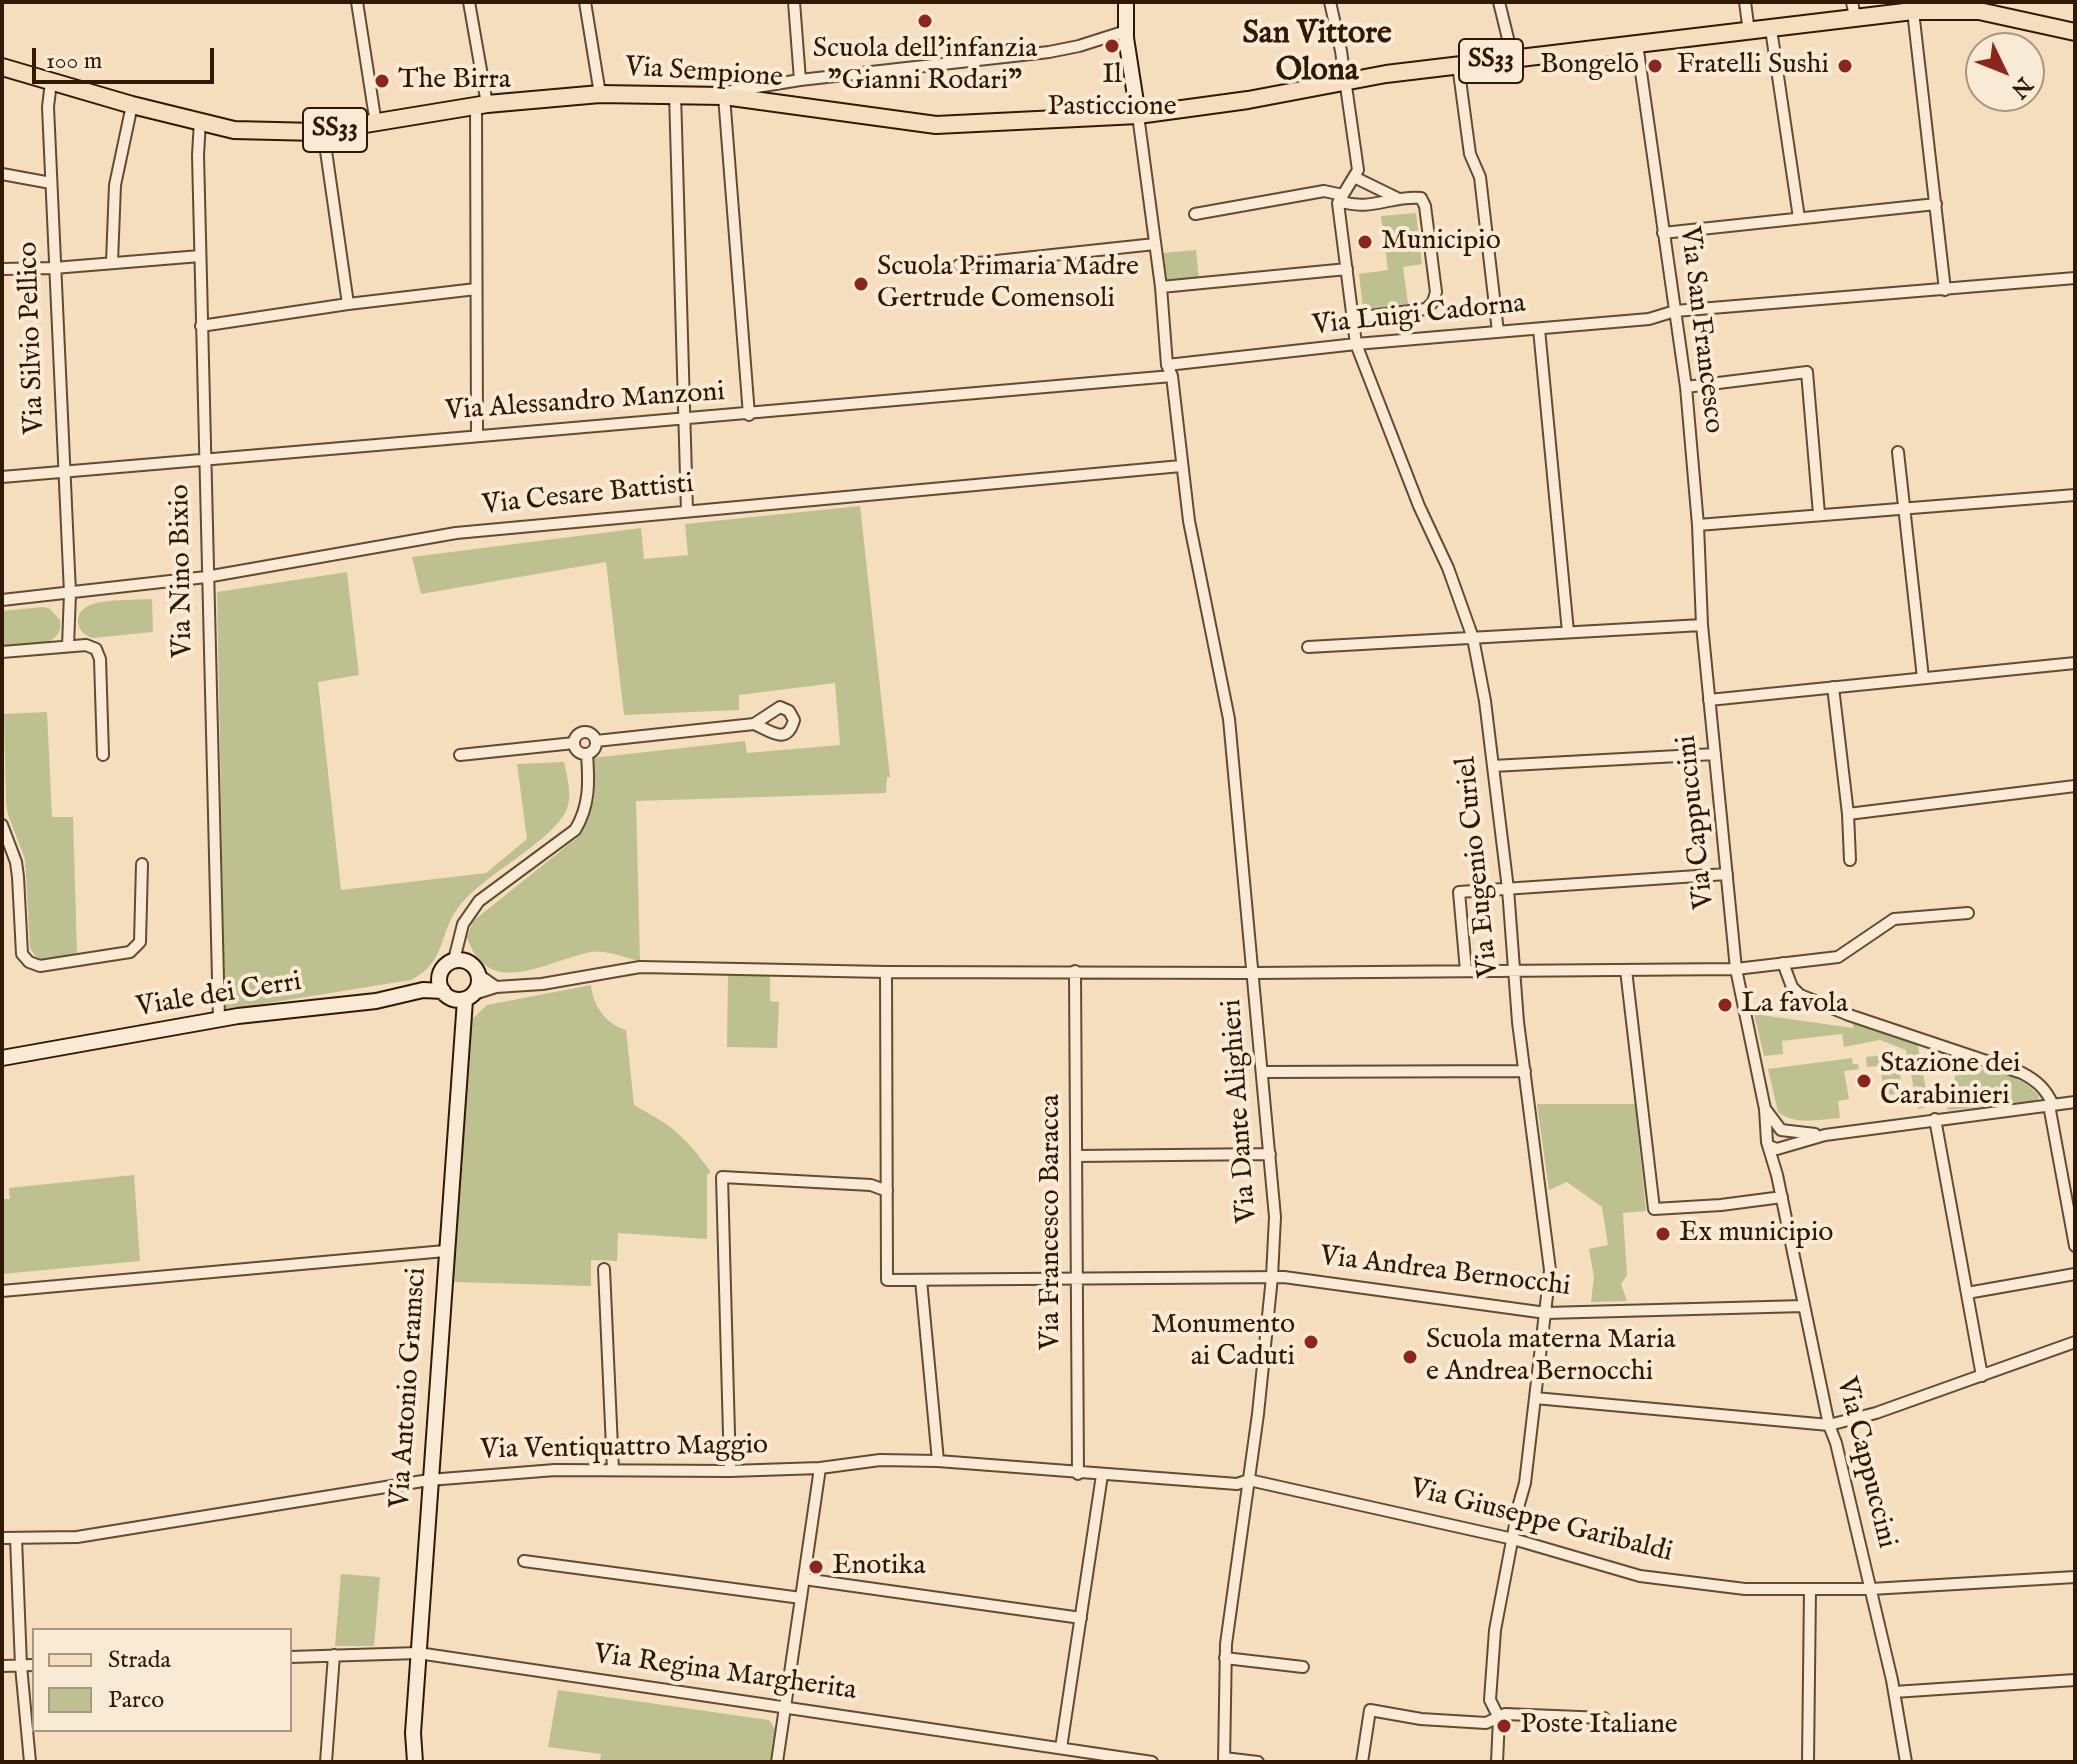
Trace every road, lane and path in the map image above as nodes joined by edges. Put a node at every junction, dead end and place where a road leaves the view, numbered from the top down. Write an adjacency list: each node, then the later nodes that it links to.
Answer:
1 (357, 2): 31 (street)
2 (469, 2): 28 (street)
3 (585, 2): 24 (street)
4 (794, 2): 20 (street)
5 (1126, 2): 13 (street)
6 (1330, 2): 22 (street)
7 (1499, 2): 17 (street)
8 (1745, 2): 14 (street)
9 (1965, 6): 11 (main road, Via Sempione / SS33); 15 (main road, Via Sempione / SS33)
10 (1854, 10): 11 (main road, Via Sempione / SS33); 12 (main road, Via Sempione / SS33)
11 (1913, 11): 38 (street)
12 (1771, 29): 14 (main road, Via Sempione / SS33); 40 (street)
13 (1126, 31): 20 (street); 29 (street)
14 (1749, 32): 16 (main road, Via Sempione / SS33)
15 (2075, 32)
16 (1637, 44): 17 (main road, Via Sempione / SS33); 41 (street, Via San Francesco)
17 (1513, 59): 18 (main road, Via Sempione / SS33)
18 (1458, 65): 22 (main road, Via Sempione / SS33); 58 (street)
19 (2, 67): 21 (main road, Via Sempione / SS33)
20 (800, 80): 25 (street)
21 (51, 82): 27 (main road, Via Sempione / SS33); 35 (street, Via Silvio Pellico)
22 (1346, 84): 29 (main road, Via Sempione / SS33); 34 (street)
23 (675, 93): 24 (main road, Via Sempione / SS33); 25 (main road, Via Sempione / SS33); 64 (street)
24 (600, 94): 28 (main road, Via Sempione / SS33)
25 (705, 95): 26 (main road, Via Sempione / SS33)
26 (724, 96): 29 (main road, Via Sempione / SS33); 63 (street)
27 (132, 105): 30 (main road, Via Sempione / SS33); 44 (street)
28 (481, 105): 31 (main road, Via Sempione / SS33); 51 (street)
29 (1138, 115): 42 (street)
30 (200, 121): 32 (main road, Via Sempione / SS33); 43 (street, Via Nino Bixio)
31 (376, 124): 32 (main road, Via Sempione / SS33)
32 (317, 132): 53 (street)
33 (2, 174): 35 (street)
34 (1354, 177): 36 (street); 37 (street)
35 (51, 183): 46 (street, Via Silvio Pellico)
36 (1341, 198): 37 (street); 39 (street); 48 (street, Via Eugenio Curiel)
37 (1399, 198): 55 (street)
38 (1936, 204): 40 (street); 52 (street)
39 (1195, 214)
40 (1799, 218): 41 (street)
41 (1663, 233): 54 (street, Via San Francesco)
42 (1155, 244): 45 (street); 50 (street)
43 (200, 256): 44 (street); 56 (street, Via Nino Bixio)
44 (112, 262): 46 (street)
45 (959, 265)
46 (54, 268): 47 (street); 69 (street, Via Silvio Pellico)
47 (2, 269)
48 (1347, 269): 50 (street); 55 (street, Via Eugenio Curiel)
49 (2075, 278): 52 (street, Via Luigi Cadorna)
50 (1161, 287): 60 (street)
51 (476, 289): 53 (street); 65 (street)
52 (1945, 290): 54 (street, Via Luigi Cadorna)
53 (348, 304): 56 (street)
54 (1675, 311): 57 (street, Via Luigi Cadorna); 62 (street, Via San Francesco)
55 (1354, 318): 59 (street, Via Eugenio Curiel)
56 (201, 326): 67 (street, Via Nino Bixio)
57 (1539, 329): 58 (street, Via Luigi Cadorna); 80 (street)
58 (1498, 332): 59 (street, Via Luigi Cadorna)
59 (1356, 344): 60 (street, Via Luigi Cadorna); 81 (street, Via Eugenio Curiel)
60 (1167, 365): 61 (street, Via Dante Alighieri)
61 (1172, 376): 63 (street, Via Alessandro Manzoni); 68 (street, Via Dante Alighieri)
62 (1686, 387): 74 (street); 75 (street, Via San Francesco)
63 (749, 415): 64 (street, Via Alessandro Manzoni)
64 (685, 420): 65 (street, Via Alessandro Manzoni); 73 (street)
65 (477, 435): 67 (street, Via Alessandro Manzoni)
66 (1898, 452): 72 (street)
67 (204, 462): 69 (street, Via Alessandro Manzoni); 76 (street, Via Nino Bixio)
68 (1181, 463): 73 (street, Via Cesare Battisti); 113 (street, Via Dante Alighieri)
69 (62, 472): 70 (street, Via Alessandro Manzoni); 77 (street, Via Silvio Pellico)
70 (2, 477)
71 (2075, 495): 72 (street)
72 (1905, 506): 74 (street); 86 (street)
73 (687, 511): 76 (street, Via Cesare Battisti)
74 (1819, 514): 75 (street)
75 (1698, 525): 79 (street, Via San Francesco)
76 (206, 577): 77 (street, Via Cesare Battisti); 119 (street, Via Nino Bixio)
77 (70, 593): 78 (street, Via Cesare Battisti); 82 (street, Via Silvio Pellico)
78 (2, 600)
79 (1702, 625): 80 (street); 88 (street, Via Cappuccini)
80 (1568, 632): 81 (street)
81 (1473, 638): 83 (street); 96 (street, Via Eugenio Curiel)
82 (68, 646): 84 (street); 94 (street)
83 (1308, 647)
84 (2, 652)
85 (2075, 663): 86 (street)
86 (1923, 678): 87 (street)
87 (1833, 687): 88 (street); 98 (street)
88 (1709, 700): 93 (street, Via Cappuccini)
89 (754, 724): 90 (street)
90 (596, 741): 91 (street); 92 (street)
91 (574, 743): 92 (street); 95 (street)
92 (587, 754): 105 (street)
93 (1715, 754): 96 (street); 102 (street, Via Cappuccini)
94 (103, 755)
95 (460, 755)
96 (1493, 766): 103 (street, Via Eugenio Curiel)
97 (2075, 786): 98 (street)
98 (1848, 814): 100 (street)
99 (2, 825): 101 (street)
100 (1850, 860)
101 (142, 864)
102 (1727, 874): 103 (street); 107 (street, Via Cappuccini)
103 (1508, 889): 110 (street); 111 (street, Via Eugenio Curiel)
104 (1968, 913): 106 (street)
105 (459, 960): 114 (street); 115 (street)
106 (1783, 963): 107 (street); 124 (street)
107 (1736, 969): 108 (street); 125 (street, Via Cappuccini)
108 (1626, 970): 111 (street); 135 (street)
109 (1075, 971): 112 (street); 113 (street); 132 (street, Via Francesco Baracca)
110 (1466, 971): 111 (street); 113 (street)
111 (1514, 971): 121 (street, Via Eugenio Curiel)
112 (886, 972): 116 (street); 134 (street)
113 (1254, 973): 122 (street, Via Dante Alighieri)
114 (440, 975): 117 (street); 118 (street, Via Antonio Gramsci)
115 (479, 975): 116 (street); 118 (street)
116 (496, 987): 118 (street)
117 (423, 990): 118 (street, Viale dei Cerri); 119 (street, Viale dei Cerri)
118 (459, 996): 137 (street, Via Antonio Gramsci)
119 (219, 1020): 120 (street, Viale dei Cerri)
120 (2, 1058)
121 (1525, 1071): 122 (street); 146 (street, Via Eugenio Curiel)
122 (1263, 1072): 131 (street, Via Dante Alighieri)
123 (2075, 1102): 124 (street)
124 (2051, 1105): 126 (street); 136 (street)
125 (1765, 1109): 127 (street, Via Cappuccini); 129 (street, Via Cappuccini)
126 (1935, 1119): 128 (street); 144 (street)
127 (1780, 1130): 128 (street); 129 (street); 130 (street)
128 (1825, 1135): 130 (street)
129 (1768, 1140): 130 (street); 133 (street, Via Cappuccini)
130 (1783, 1146): 133 (street, Via Cappuccini)
131 (1270, 1154): 132 (street); 140 (street, Via Dante Alighieri)
132 (1076, 1156): 141 (street, Via Francesco Baracca)
133 (1777, 1175): 135 (street, Via Cappuccini)
134 (887, 1191): 142 (street, Via Andrea Bernocchi); 154 (street)
135 (1782, 1197): 145 (street, Via Cappuccini)
136 (2075, 1246)
137 (445, 1251): 143 (street); 157 (street, Via Antonio Gramsci)
138 (604, 1269): 153 (street)
139 (2075, 1274): 144 (street)
140 (1272, 1277): 141 (street, Via Andrea Bernocchi); 146 (street, Via Andrea Bernocchi); 158 (street, Via Dante Alighieri)
141 (1076, 1279): 142 (street, Via Andrea Bernocchi); 155 (street, Via Francesco Baracca)
142 (921, 1280): 151 (street)
143 (2, 1291)
144 (1967, 1293): 148 (street)
145 (1804, 1306): 146 (street, Via Andrea Bernocchi); 150 (street, Via Cappuccini)
146 (1546, 1313): 149 (street, Via Eugenio Curiel)
147 (2075, 1342): 148 (street)
148 (1982, 1376): 150 (street)
149 (1535, 1398): 150 (street); 161 (street, Via Eugenio Curiel)
150 (1829, 1425): 166 (street, Via Cappuccini)
151 (938, 1461): 152 (street, Via Ventiquattro Maggio); 155 (street, Via Ventiquattro Maggio)
152 (820, 1468): 154 (street, Via Ventiquattro Maggio); 164 (street)
153 (613, 1470): 154 (street, Via Ventiquattro Maggio); 157 (street, Via Ventiquattro Maggio)
154 (730, 1471)
155 (1078, 1474): 156 (street, Via Ventiquattro Maggio)
156 (1102, 1475): 158 (street, Via Ventiquattro Maggio); 168 (street)
157 (429, 1480): 160 (street, Via Ventiquattro Maggio); 169 (street, Via Antonio Gramsci)
158 (1249, 1480): 161 (street, Via Giuseppe Garibaldi); 172 (street, Via Dante Alighieri)
159 (2, 1538): 160 (street, Via Ventiquattro Maggio)
160 (16, 1538): 175 (street)
161 (1513, 1539): 165 (street, Via Giuseppe Garibaldi); 180 (street, Via Eugenio Curiel)
162 (524, 1561): 167 (street)
163 (2075, 1577): 166 (street, Via Giuseppe Garibaldi)
164 (804, 1579): 167 (street); 168 (street)
165 (1810, 1589): 166 (street, Via Giuseppe Garibaldi); 192 (street)
166 (1871, 1589): 178 (street, Via Cappuccini)
167 (801, 1598): 179 (street)
168 (1081, 1618): 182 (street)
169 (418, 1653): 170 (street, Via Regina Margherita); 179 (street, Via Regina Margherita); 186 (street, Via Antonio Gramsci)
170 (334, 1655): 171 (street, Via Regina Margherita); 185 (street)
171 (292, 1657)
172 (1225, 1658): 176 (street); 183 (street, Via Dante Alighieri)
173 (32, 1665): 175 (street)
174 (2, 1666): 175 (street)
175 (21, 1666): 184 (street)
176 (1303, 1667)
177 (2075, 1680): 178 (street)
178 (1894, 1692): 193 (street, Via Cappuccini)
179 (785, 1707): 182 (street, Via Regina Margherita); 187 (street)
180 (1499, 1718): 181 (street); 190 (street); 191 (street, Via Eugenio Curiel)
181 (1604, 1718)
182 (1061, 1748): 188 (street, Via Regina Margherita)
183 (1224, 1760): 189 (street)
184 (30, 1762)
185 (326, 1762)
186 (415, 1762)
187 (777, 1762)
188 (1152, 1762)
189 (1258, 1762)
190 (1362, 1762)
191 (1497, 1762)
192 (1808, 1762)
193 (1906, 1762)

